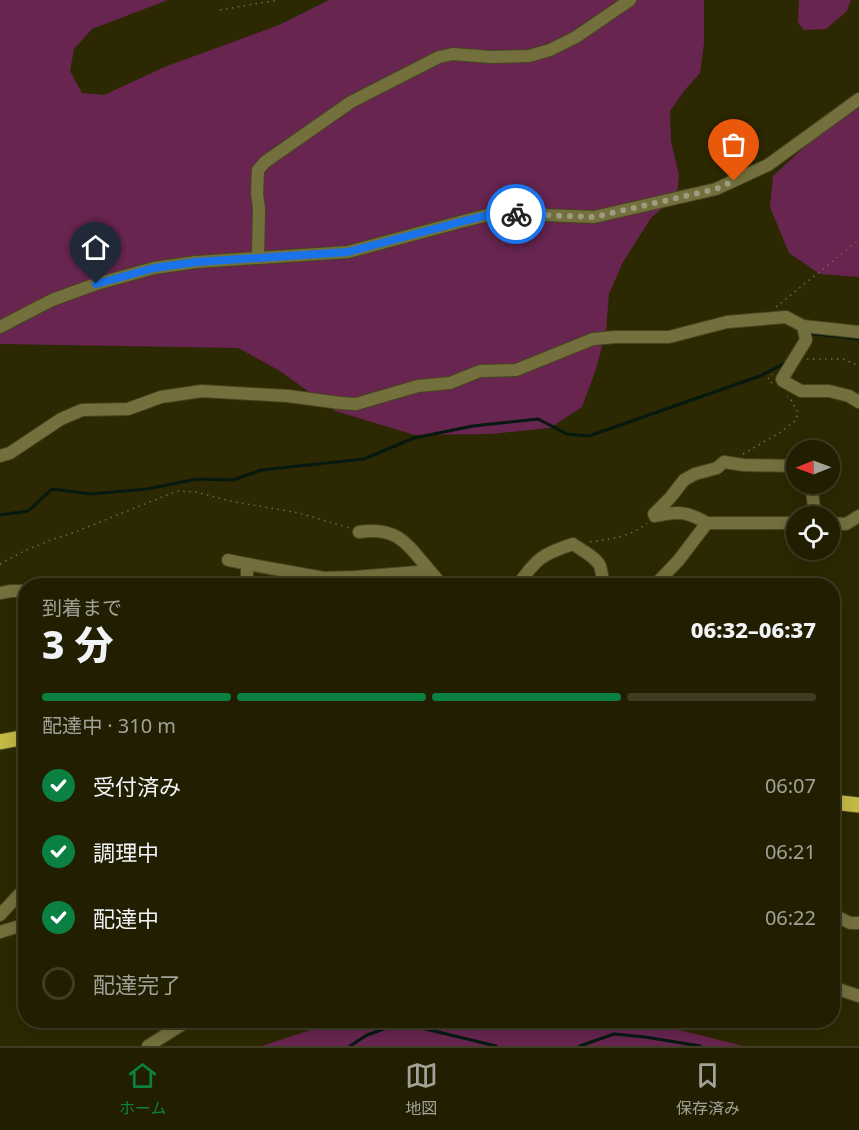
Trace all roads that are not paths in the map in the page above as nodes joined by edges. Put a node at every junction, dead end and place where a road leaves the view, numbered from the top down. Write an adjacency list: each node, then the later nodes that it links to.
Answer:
1 (630, 0): 3 (street)
2 (859, 99): 3 (street)
3 (258, 258): 4 (street)
4 (0, 327)
5 (804, 332): 6 (street); 7 (street); 8 (street)
6 (859, 332)
7 (859, 402)
8 (0, 456)
9 (786, 466): 11 (street)
10 (859, 516): 13 (street)
11 (707, 523): 12 (street); 22 (street)
12 (786, 523)
13 (840, 524)
14 (358, 532): 17 (street)
15 (228, 560): 16 (street)
16 (247, 564): 17 (street); 18 (street)
17 (430, 571): 19 (street)
18 (247, 578)
19 (436, 578)
20 (523, 578): 21 (street)
21 (602, 578)
22 (662, 578)
23 (18, 591): 24 (street)
24 (0, 593)
25 (18, 739): 26 (main road)
26 (0, 742)
27 (840, 803): 28 (main road)
28 (859, 805)
29 (18, 896): 30 (street)
30 (0, 915)
31 (840, 918): 32 (street)
32 (859, 923)
33 (18, 926): 34 (street)
34 (0, 932)
35 (840, 990): 36 (street)
36 (859, 996)
37 (176, 1028): 38 (street)
38 (148, 1046)

